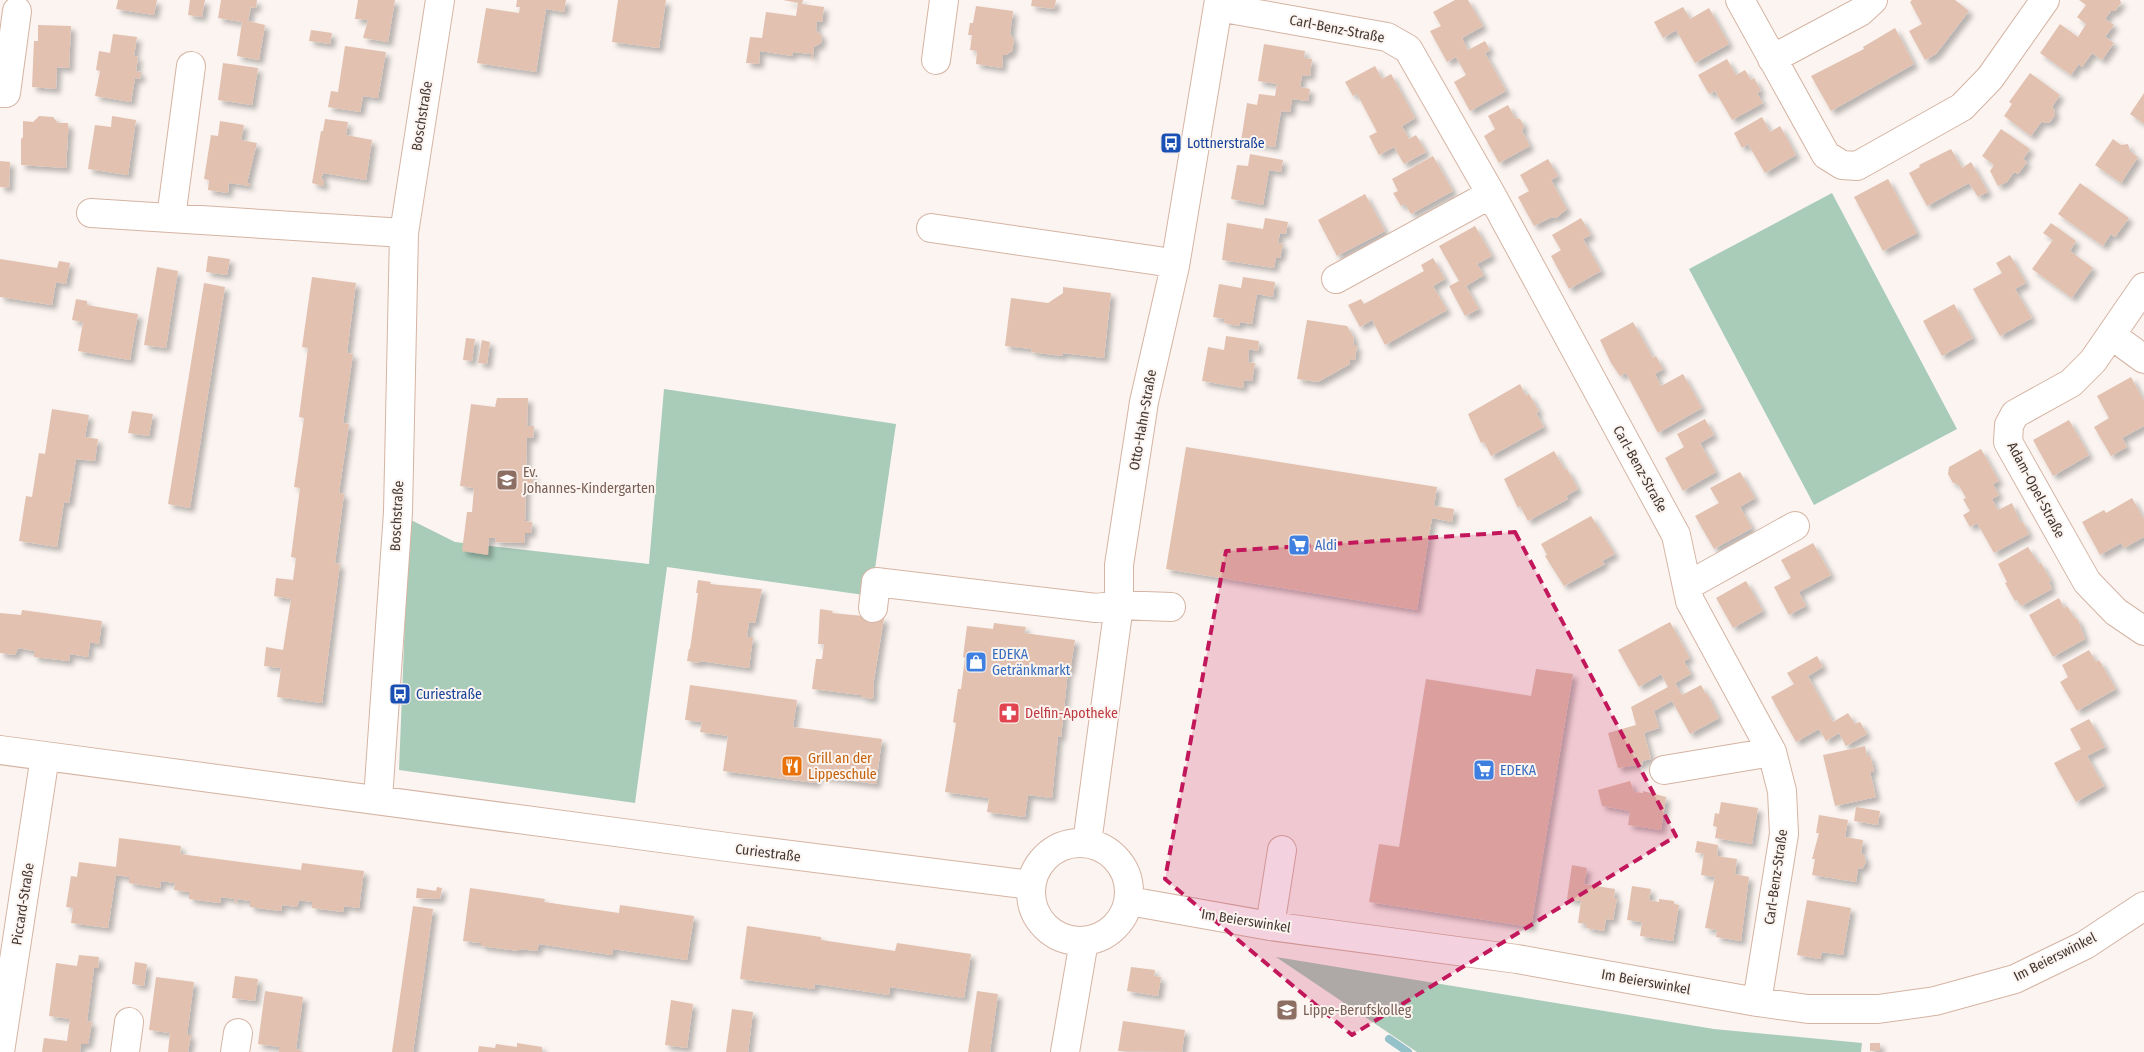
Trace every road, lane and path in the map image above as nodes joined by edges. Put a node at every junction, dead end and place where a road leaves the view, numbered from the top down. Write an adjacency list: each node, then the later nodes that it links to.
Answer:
1 (440, 0): 16 (street, Boschstraße)
2 (944, 0): 9 (street)
3 (1740, 0): 8 (street)
4 (1873, 0): 8 (street)
5 (2045, 0): 8 (street)
6 (1219, 4): 12 (street, Carl-Benz-Straße); 17 (street, Otto-Hahn-Straße)
7 (17, 11): 11 (street)
8 (1772, 59)
9 (936, 60)
10 (191, 66): 14 (street)
11 (0, 93)
12 (1491, 194): 18 (street); 23 (street, Carl-Benz-Straße)
13 (91, 213): 14 (street)
14 (170, 218): 16 (street)
15 (931, 228): 17 (street)
16 (404, 233): 32 (street, Boschstraße)
17 (1175, 266): 24 (street, Otto-Hahn-Straße)
18 (1336, 279)
19 (2144, 287): 20 (street, Adam-Opel-Straße)
20 (2111, 335): 21 (street); 27 (street, Adam-Opel-Straße)
21 (2144, 359)
22 (1795, 526): 23 (street)
23 (1687, 586): 29 (street, Carl-Benz-Straße)
24 (1119, 605): 25 (street); 26 (street); 33 (street, Otto-Hahn-Straße)
25 (1172, 607)
26 (873, 608)
27 (2144, 631)
28 (0, 750): 30 (street, Curiestraße)
29 (1772, 752): 31 (street); 40 (street, Carl-Benz-Straße)
30 (46, 756): 32 (street, Curiestraße); 42 (street, Piccard-Straße)
31 (1664, 770)
32 (378, 799): 35 (street, Curiestraße)
33 (1087, 842): 35 (street); 36 (street)
34 (1282, 850): 38 (street)
35 (1031, 886): 39 (street)
36 (1130, 901): 38 (street, Im Beierswinkel); 39 (street)
37 (2144, 906): 40 (street, Im Beierswinkel)
38 (1270, 926): 40 (street, Im Beierswinkel)
39 (1084, 941): 44 (street)
40 (1757, 1002)
41 (129, 1022): 43 (street)
42 (0, 1052)
43 (125, 1052)
44 (1065, 1052)

